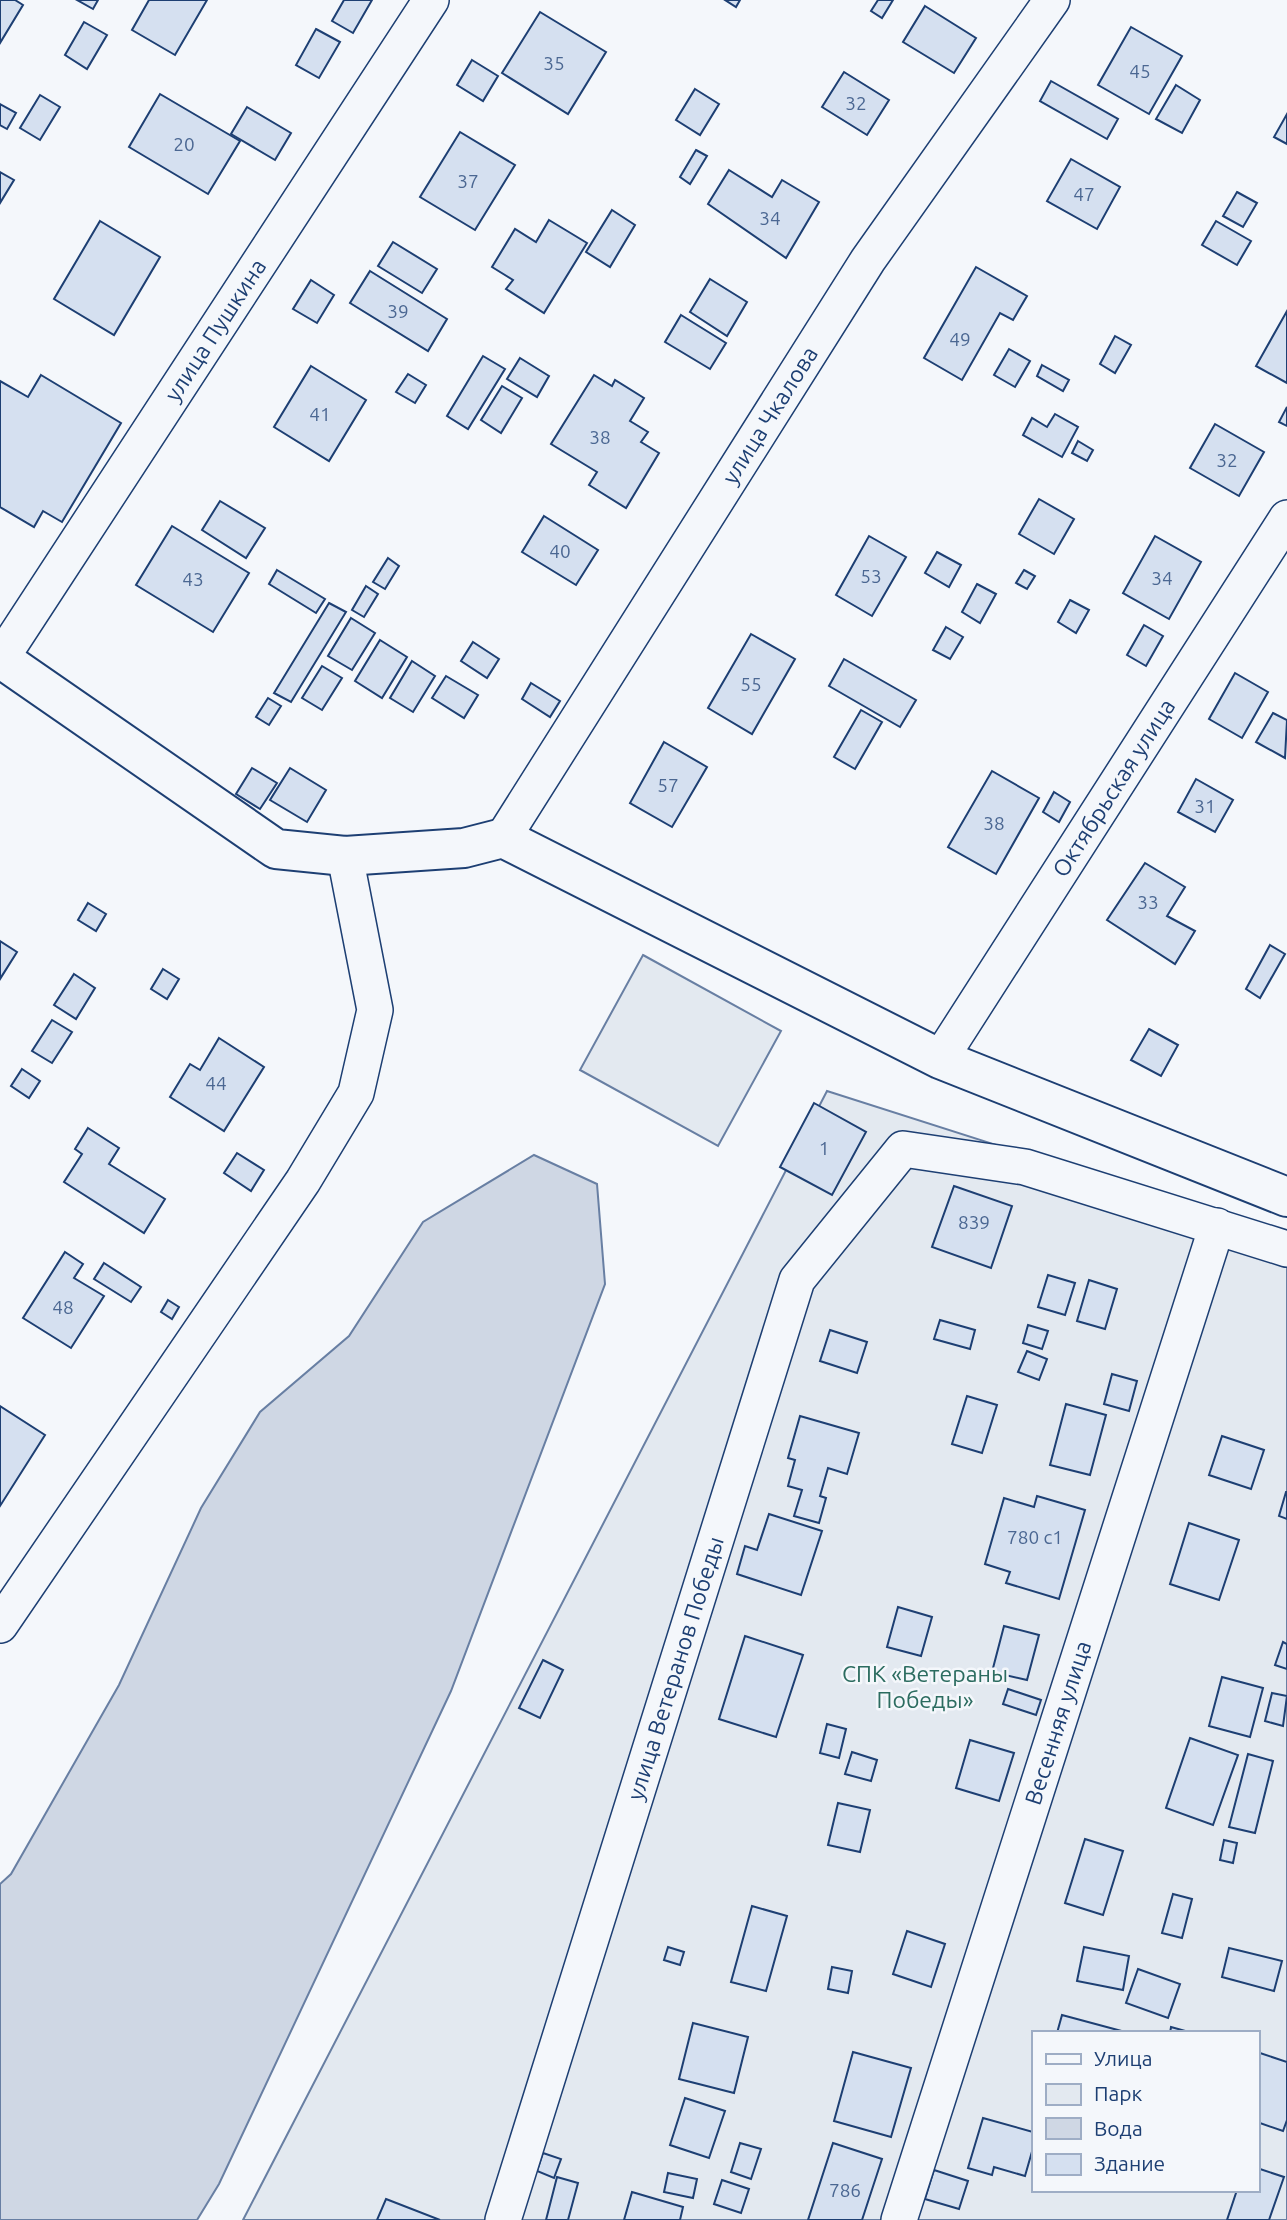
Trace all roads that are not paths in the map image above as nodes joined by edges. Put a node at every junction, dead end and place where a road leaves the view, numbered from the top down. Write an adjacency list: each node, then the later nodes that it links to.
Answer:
1 (431, 0): 4 (street, улица Пушкина)
2 (1052, 0): 5 (street, улица Чкалова)
3 (1287, 518): 7 (street, Октябрьская улица)
4 (0, 659): 6 (street)
5 (503, 838): 6 (street); 7 (street)
6 (345, 856): 11 (street)
7 (940, 1059): 8 (street)
8 (1287, 1197)
9 (1217, 1226): 10 (street); 12 (street, улица Ветеранов Победы); 13 (street, Весенняя улица)
10 (1287, 1250)
11 (0, 1625)
12 (503, 2220)
13 (899, 2220)

